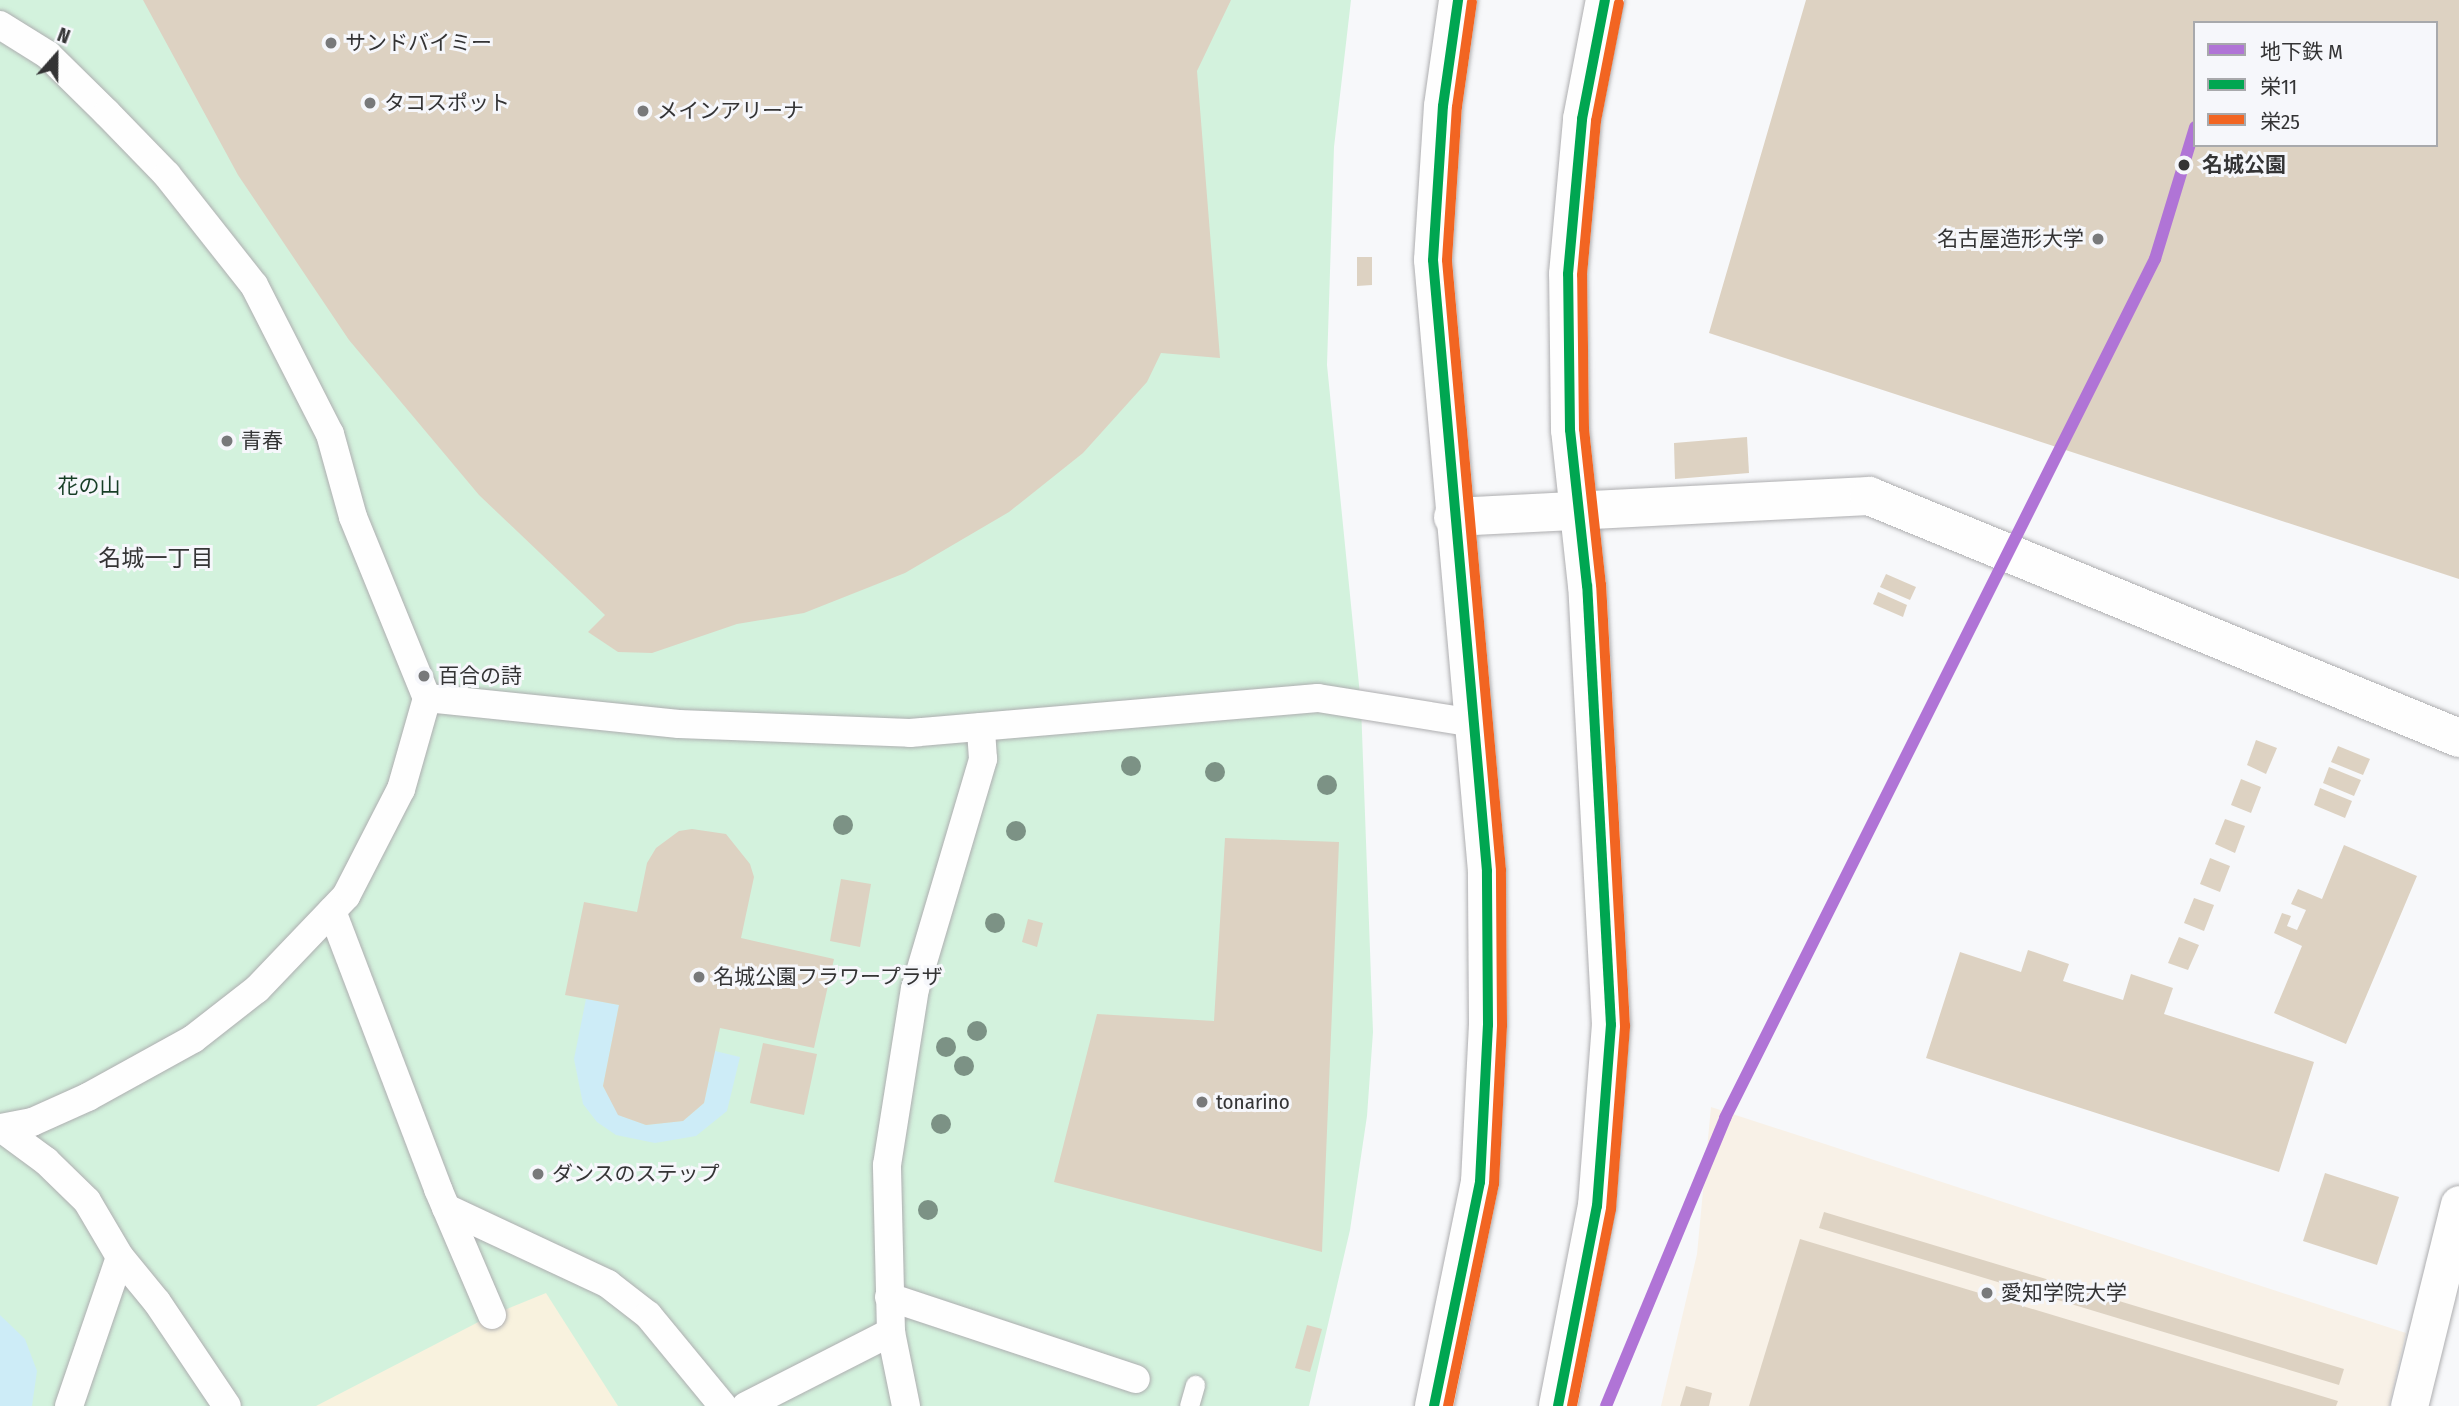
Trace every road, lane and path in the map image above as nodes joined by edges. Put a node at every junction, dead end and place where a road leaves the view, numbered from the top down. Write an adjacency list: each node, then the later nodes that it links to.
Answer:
1 (1458, 0): 5 (street)
2 (1605, 0): 4 (street)
3 (0, 25): 6 (street)
4 (1581, 510): 5 (street); 9 (street); 27 (street)
5 (1453, 517): 7 (street)
6 (427, 698): 8 (street); 10 (street)
7 (1474, 723): 8 (street); 26 (street)
8 (981, 727): 15 (street)
9 (2459, 738)
10 (332, 911): 11 (street); 13 (street)
11 (1, 1128): 14 (street)
12 (2459, 1204): 28 (street)
13 (446, 1208): 16 (street); 22 (street)
14 (120, 1257): 20 (street); 21 (street)
15 (889, 1297): 17 (street); 18 (street)
16 (492, 1315)
17 (891, 1332): 23 (street); 24 (street)
18 (1136, 1379)
19 (1195, 1385): 25 (lane)
20 (69, 1406)
21 (228, 1406)
22 (723, 1406)
23 (746, 1406)
24 (905, 1406)
25 (1189, 1406)
26 (1434, 1406)
27 (1558, 1406)
28 (2410, 1406)

